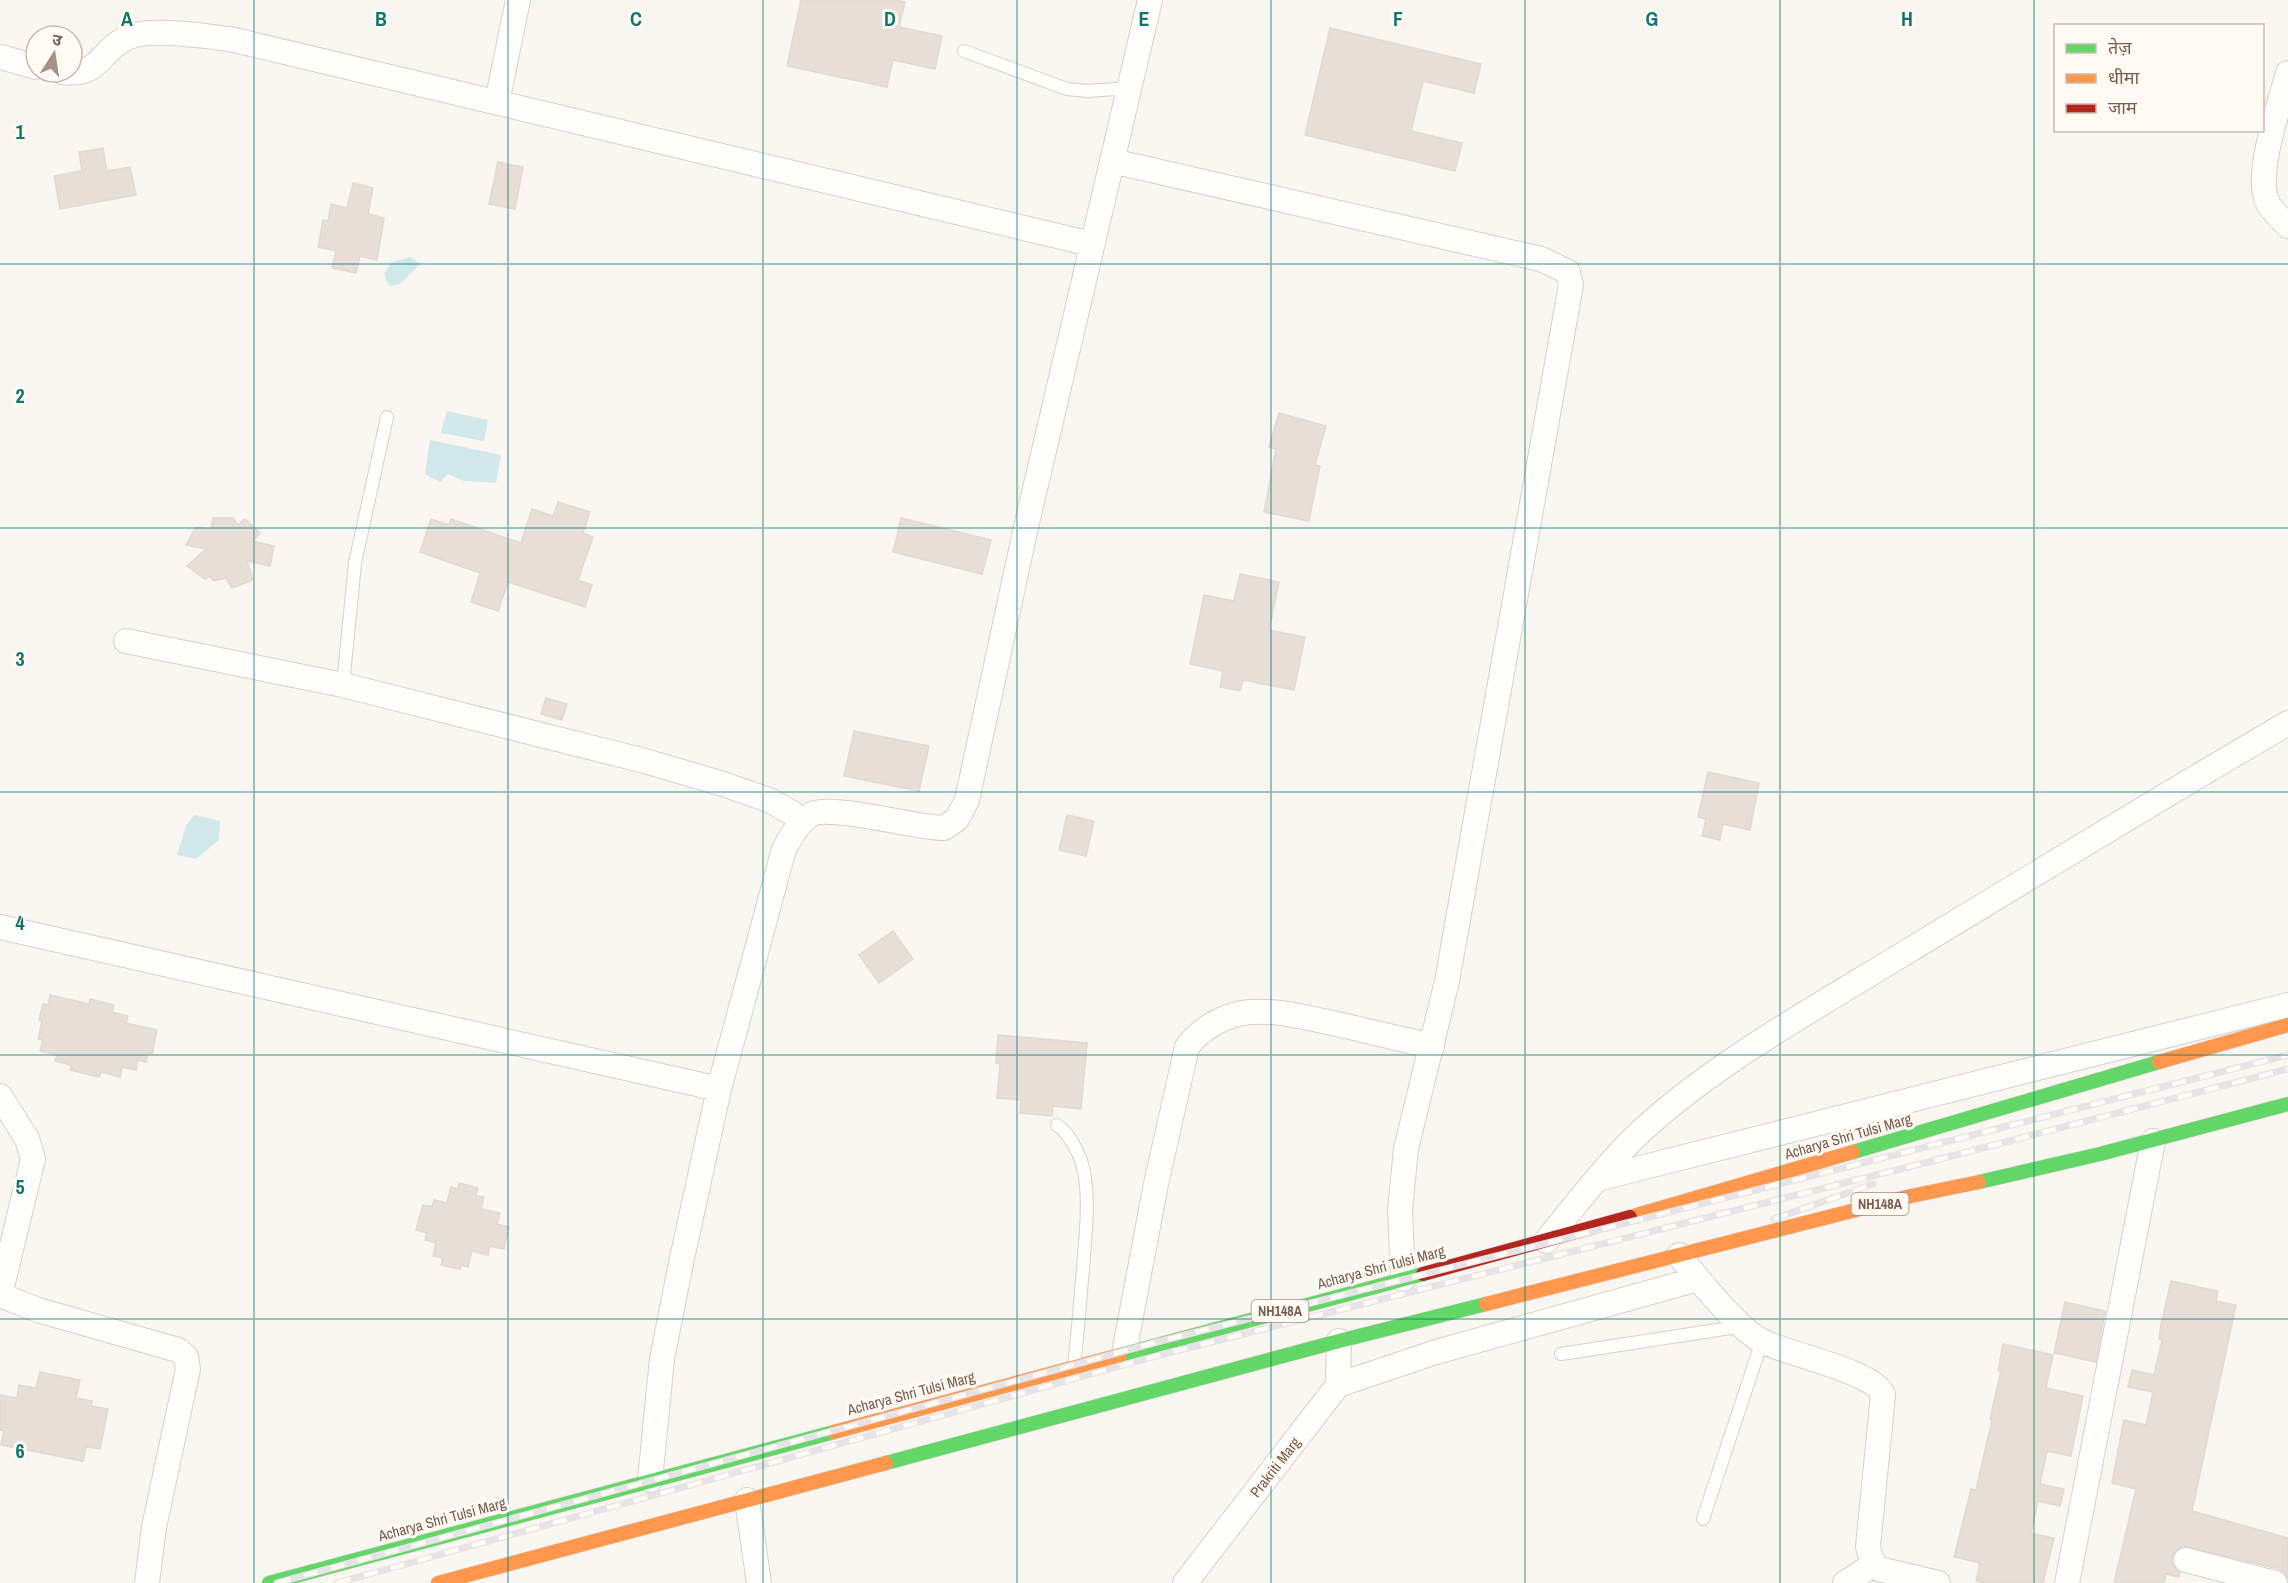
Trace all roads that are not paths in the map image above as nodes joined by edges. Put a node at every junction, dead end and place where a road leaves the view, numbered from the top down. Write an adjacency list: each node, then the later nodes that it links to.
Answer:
1 (518, 0): 9 (street)
2 (1150, 0): 8 (street)
3 (964, 51): 8 (lane)
4 (1, 57): 5 (street)
5 (24, 64)
6 (84, 72): 9 (street)
7 (2288, 73): 11 (street)
8 (1131, 88): 10 (street)
9 (497, 102): 12 (street)
10 (1112, 161): 12 (street); 21 (street)
11 (2288, 226)
12 (1091, 244): 17 (street)
13 (387, 417): 15 (lane)
14 (126, 641): 15 (street)
15 (343, 685): 17 (street)
16 (2288, 723): 27 (street)
17 (801, 823): 22 (street)
18 (0, 927): 22 (street)
19 (2288, 1005): 27 (street)
20 (2288, 1025): 28 (highway, Acharya Shri Tulsi Marg / NH148A)
21 (1431, 1046): 30 (street); 36 (street)
22 (719, 1089): 40 (street)
23 (0, 1096): 32 (street)
24 (2288, 1104): 26 (highway, NH148A)
25 (1057, 1125): 38 (lane)
26 (2153, 1142): 29 (highway, NH148A); 52 (street)
27 (1597, 1179): 28 (street)
28 (1546, 1241): 30 (highway, Acharya Shri Tulsi Marg / NH148A)
29 (1679, 1255): 31 (street); 34 (highway, NH148A)
30 (1403, 1279): 36 (highway, Acharya Shri Tulsi Marg / NH148A)
31 (1698, 1280): 33 (street); 39 (street)
32 (0, 1295): 45 (street)
33 (1743, 1326): 35 (street); 37 (lane)
34 (1337, 1336): 39 (street); 41 (highway, NH148A)
35 (1762, 1341): 42 (lane); 44 (street)
36 (1124, 1353): 38 (highway, Acharya Shri Tulsi Marg / NH148A)
37 (1561, 1354)
38 (1074, 1366): 40 (highway, Acharya Shri Tulsi Marg / NH148A)
39 (1338, 1385): 49 (street, Prakriti Marg)
40 (650, 1480): 46 (highway, Acharya Shri Tulsi Marg / NH148A)
41 (747, 1500): 47 (highway, NH148A); 48 (street)
42 (1703, 1519)
43 (2186, 1560): 53 (street)
44 (1873, 1565): 50 (street); 51 (street)
45 (147, 1583)
46 (269, 1583)
47 (438, 1583)
48 (759, 1583)
49 (1185, 1583)
50 (1845, 1583)
51 (1938, 1583)
52 (2067, 1583)
53 (2275, 1583)

